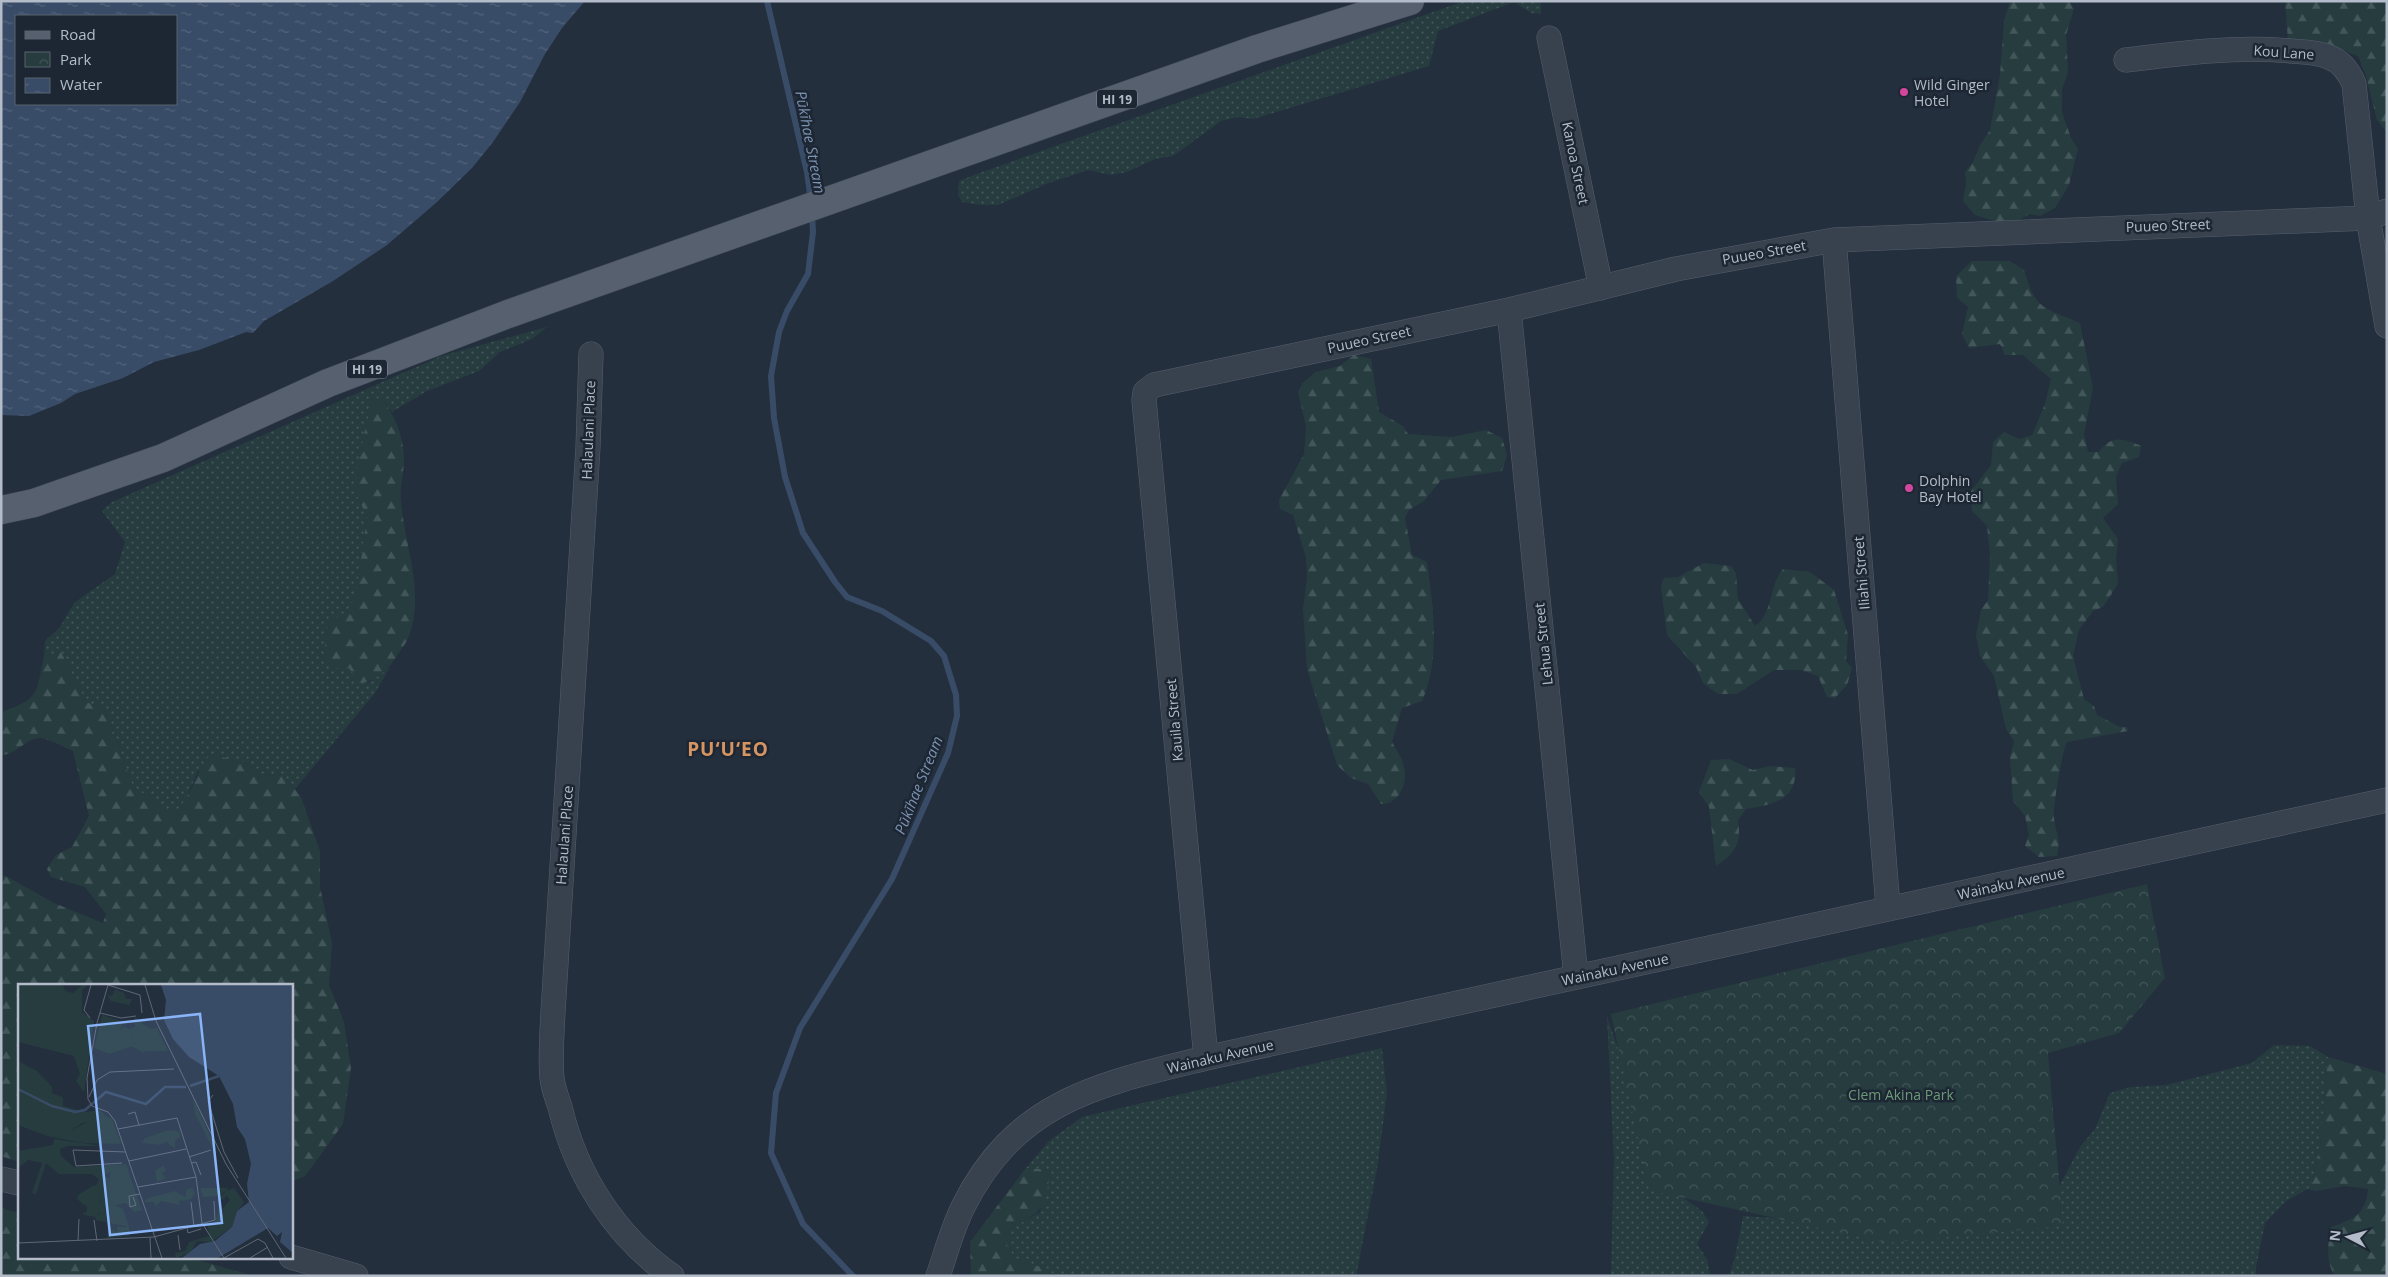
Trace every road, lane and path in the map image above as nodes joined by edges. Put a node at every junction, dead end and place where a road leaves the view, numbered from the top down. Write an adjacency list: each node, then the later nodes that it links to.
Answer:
1 (1410, 1): 11 (main road, HI 19)
2 (1549, 38): 6 (street, Kanoa Street)
3 (2126, 60): 4 (street, Kou Lane)
4 (2378, 214): 5 (street, Puueo Street); 8 (street, Kou Lane)
5 (1834, 240): 6 (street, Puueo Street); 13 (street, Iliahi Street)
6 (1601, 288): 7 (street, Puueo Street)
7 (1509, 310): 10 (street, Puueo Street); 14 (street, Lehua Street)
8 (2387, 326)
9 (590, 354): 20 (street, Halaulani Place)
10 (1154, 385): 15 (street, Kauila Street)
11 (1, 510)
12 (2387, 800): 13 (street, Wainaku Avenue)
13 (1888, 907): 14 (street, Wainaku Avenue)
14 (1576, 978): 15 (street, Wainaku Avenue)
15 (1206, 1058): 21 (street, Wainaku Avenue)
16 (1, 1179): 17 (street)
17 (18, 1183)
18 (292, 1257): 19 (street)
19 (356, 1276)
20 (672, 1276)
21 (938, 1276)

